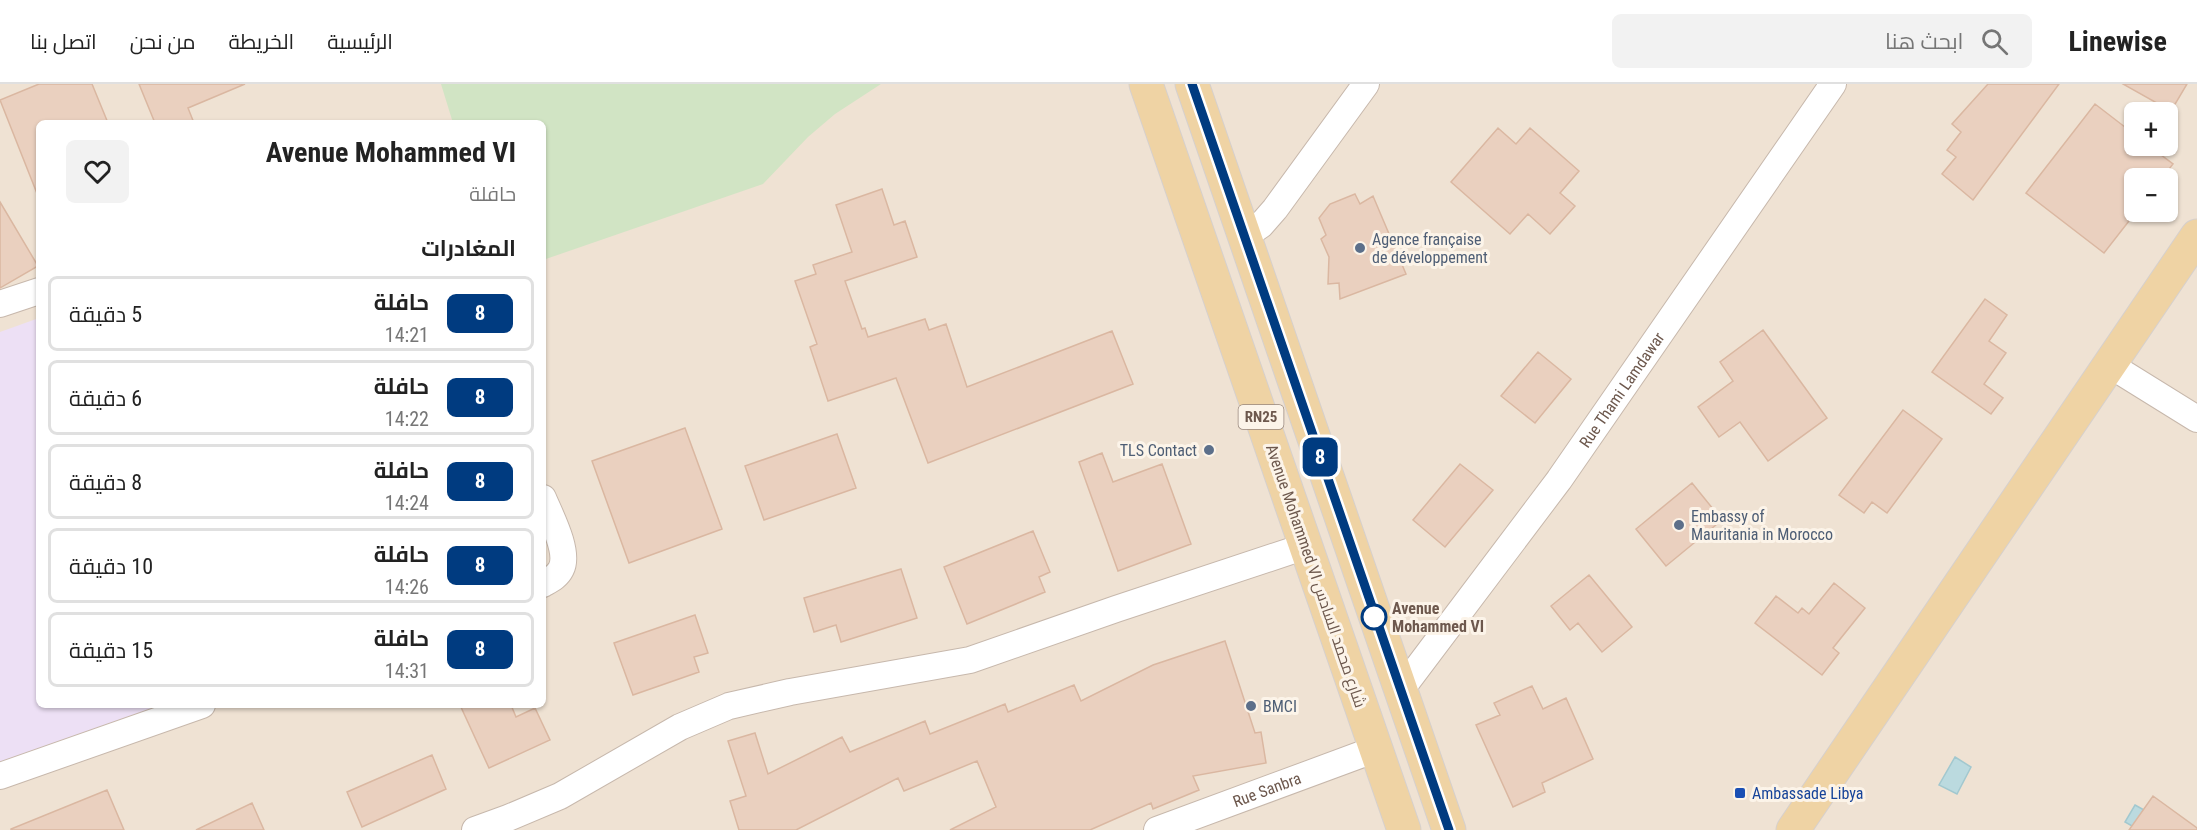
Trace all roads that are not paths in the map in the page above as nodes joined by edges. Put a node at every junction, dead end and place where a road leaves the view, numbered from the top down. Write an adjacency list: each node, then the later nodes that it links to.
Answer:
1 (1146, 84): 12 (main road, Avenue Mohammed VI شارع محمد السادس / RN25)
2 (1192, 84): 5 (main road, RN25)
3 (1366, 84): 5 (street)
4 (1833, 84): 14 (street, Rue Thami Lamdawar)
5 (1245, 236): 14 (main road, RN25)
6 (2197, 236): 9 (main road)
7 (36, 292): 8 (street)
8 (0, 304)
9 (2109, 364): 10 (street); 22 (main road)
10 (2197, 419)
11 (546, 506): 13 (street)
12 (1306, 546): 16 (main road, Avenue Mohammed VI شارع محمد السادس / RN25); 18 (street)
13 (546, 582)
14 (1400, 691): 21 (main road, RN25)
15 (193, 708): 17 (street)
16 (1376, 749): 19 (street, Rue Sanbra); 20 (main road, Avenue Mohammed VI شارع محمد السادس / RN25)
17 (0, 776)
18 (475, 830)
19 (1156, 830)
20 (1404, 830)
21 (1449, 830)
22 (1793, 830)

